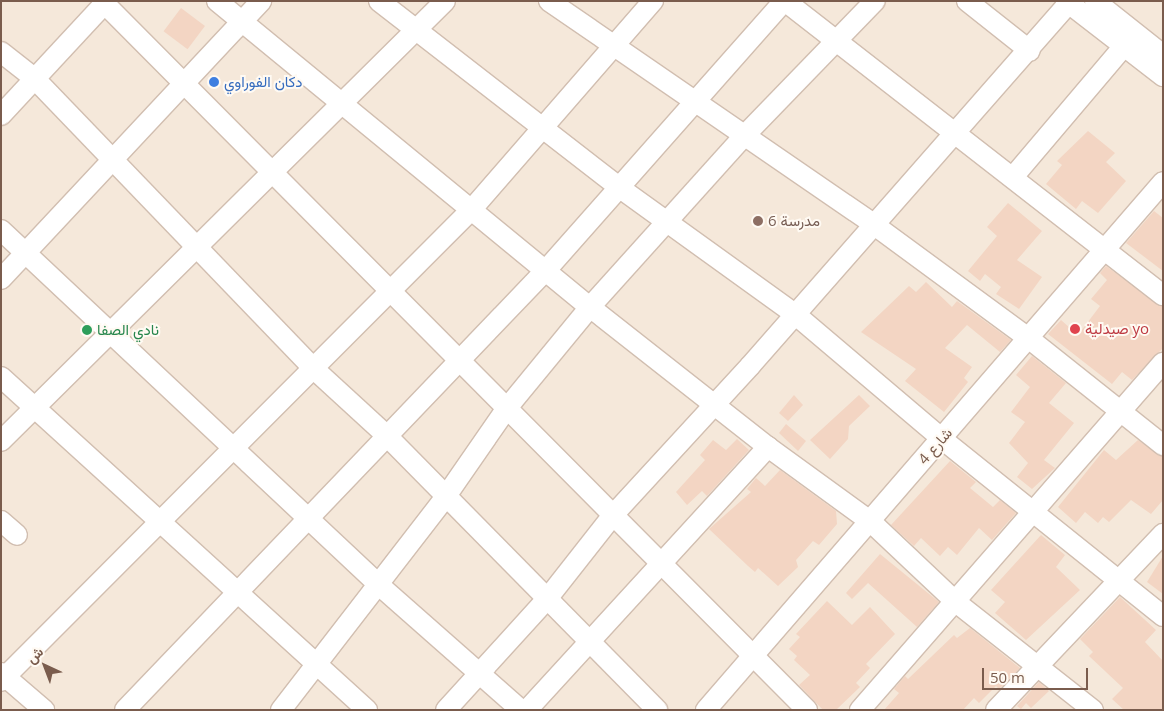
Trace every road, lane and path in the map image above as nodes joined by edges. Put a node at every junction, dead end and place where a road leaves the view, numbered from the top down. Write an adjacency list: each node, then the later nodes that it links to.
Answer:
1 (217, 1): 13 (street)
2 (261, 1): 13 (street)
3 (379, 1): 14 (street)
4 (445, 1): 14 (street)
5 (549, 1): 17 (street)
6 (653, 1): 17 (street)
7 (785, 1): 15 (street); 25 (street)
8 (875, 1): 15 (street)
9 (967, 1): 18 (street)
10 (1095, 1): 20 (street)
11 (105, 2): 22 (street); 23 (street)
12 (1067, 2): 16 (street); 18 (street)
13 (242, 22): 23 (street); 24 (street)
14 (415, 29): 24 (street); 27 (street)
15 (838, 40): 28 (street); 29 (street)
16 (1124, 46): 21 (street); 32 (street)
17 (614, 48): 25 (street); 27 (street)
18 (1030, 51): 28 (street)
19 (1, 52): 22 (street)
20 (1163, 55)
21 (1163, 76)
22 (34, 78): 26 (street); 30 (street)
23 (184, 84): 30 (street); 31 (street)
24 (340, 101): 31 (street); 35 (street)
25 (696, 103): 29 (street); 34 (street)
26 (1, 115)
27 (544, 128): 34 (street); 35 (street)
28 (956, 132): 32 (street); 37 (street)
29 (744, 136): 36 (street); 37 (street)
30 (114, 159): 39 (street); 41 (street)
31 (272, 170): 39 (street); 44 (street)
32 (1013, 177): 40 (street)
33 (1163, 182): 40 (street, شارع 4)
34 (620, 188): 36 (street); 42 (street)
35 (472, 209): 42 (street); 44 (street)
36 (667, 220): 46 (street); 47 (street)
37 (872, 224): 47 (street); 49 (street)
38 (1, 230): 41 (street)
39 (196, 244): 48 (street); 52 (street)
40 (1103, 249): 45 (street); 49 (street, شارع 4)
41 (27, 253): 43 (street); 48 (street)
42 (547, 269): 46 (street); 50 (street)
43 (1, 279)
44 (392, 291): 50 (street); 52 (street)
45 (1163, 295)
46 (590, 307): 54 (street); 56 (street)
47 (796, 314): 54 (street); 59 (street)
48 (113, 332): 55 (street); 63 (street)
49 (1027, 337): 57 (street); 59 (street, شارع 4)
50 (460, 360): 56 (street); 58 (street)
51 (1163, 363): 57 (street)
52 (315, 370): 58 (street); 63 (street)
53 (1, 377): 55 (street)
54 (714, 406): 62 (street); 66 (street)
55 (36, 408): 60 (street); 70 (street)
56 (507, 408): 64 (street); 66 (street)
57 (1120, 412): 61 (street); 65 (street)
58 (387, 436): 64 (street); 67 (street)
59 (942, 439): 65 (street); 69 (street, شارع 4)
60 (1, 441)
61 (1163, 445)
62 (768, 448): 69 (street); 73 (street)
63 (234, 449): 67 (street); 70 (street)
64 (444, 499): 75 (street); 77 (street)
65 (1035, 512): 74 (street); 78 (street)
66 (614, 514): 73 (street); 77 (street)
67 (311, 518): 75 (street); 76 (street)
68 (1, 520): 72 (street)
69 (870, 520): 78 (street); 81 (street, شارع 4)
70 (160, 524): 76 (street); 85 (street)
71 (1163, 534): 74 (street)
72 (17, 535)
73 (660, 561): 80 (street); 81 (street)
74 (1120, 581): 79 (street); 83 (street)
75 (378, 584): 82 (street); 84 (street)
76 (237, 595): 82 (street); 87 (street)
77 (547, 599): 80 (street); 84 (street)
78 (957, 603): 83 (street); 96 (street)
79 (1163, 616)
80 (591, 642): 92 (street); 93 (street)
81 (753, 655): 94 (street, شارع 4); 95 (street)
82 (316, 664): 88 (street); 89 (street)
83 (1039, 664): 97 (street); 98 (street)
84 (480, 672): 90 (street); 91 (street)
85 (3, 677): 86 (street)
86 (44, 710)
87 (125, 710)
88 (281, 710)
89 (367, 710)
90 (446, 710)
91 (521, 710)
92 (527, 710)
93 (657, 710)
94 (706, 710)
95 (807, 710)
96 (860, 710)
97 (996, 710)
98 (1093, 710)

